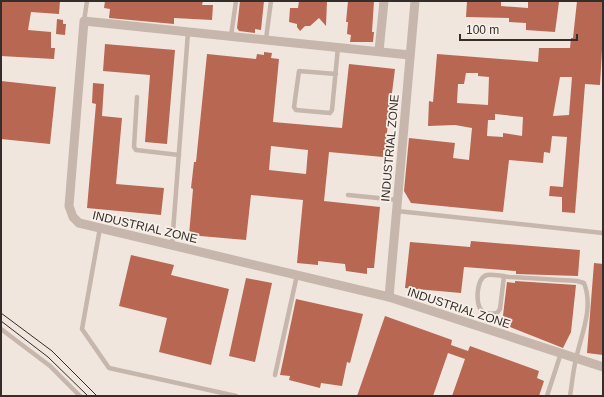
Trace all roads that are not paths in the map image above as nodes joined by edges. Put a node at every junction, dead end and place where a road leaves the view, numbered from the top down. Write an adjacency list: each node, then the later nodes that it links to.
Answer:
1 (87, 1): 6 (lane)
2 (236, 1): 8 (lane)
3 (271, 1): 9 (lane)
4 (384, 1): 11 (street)
5 (415, 1): 12 (street, INDUSTRIAL ZONE)
6 (84, 20): 7 (street); 19 (street, INDUSTRIAL ZONE)
7 (188, 31): 8 (street); 15 (lane)
8 (231, 36): 9 (street)
9 (266, 39): 10 (street)
10 (338, 47): 11 (street); 13 (lane)
11 (379, 51): 12 (street)
12 (410, 55): 17 (street, INDUSTRIAL ZONE)
13 (336, 74): 13 (lane)
14 (137, 97): 15 (lane)
15 (179, 155): 21 (lane)
16 (348, 195): 17 (lane)
17 (398, 200): 18 (street, INDUSTRIAL ZONE)
18 (397, 211): 20 (lane); 24 (street, INDUSTRIAL ZONE)
19 (100, 228): 21 (street, INDUSTRIAL ZONE); 31 (lane)
20 (603, 233)
21 (172, 245): 22 (street, INDUSTRIAL ZONE)
22 (297, 275): 24 (street, INDUSTRIAL ZONE); 29 (lane)
23 (504, 276): 23 (lane); 27 (lane)
24 (389, 297): 26 (street, INDUSTRIAL ZONE)
25 (1, 329): 30 (lane)
26 (561, 353): 27 (street, INDUSTRIAL ZONE); 32 (lane)
27 (576, 358): 28 (street, INDUSTRIAL ZONE); 33 (lane)
28 (603, 367)
29 (275, 375)
30 (80, 396)
31 (236, 396)
32 (547, 396)
33 (570, 396)

